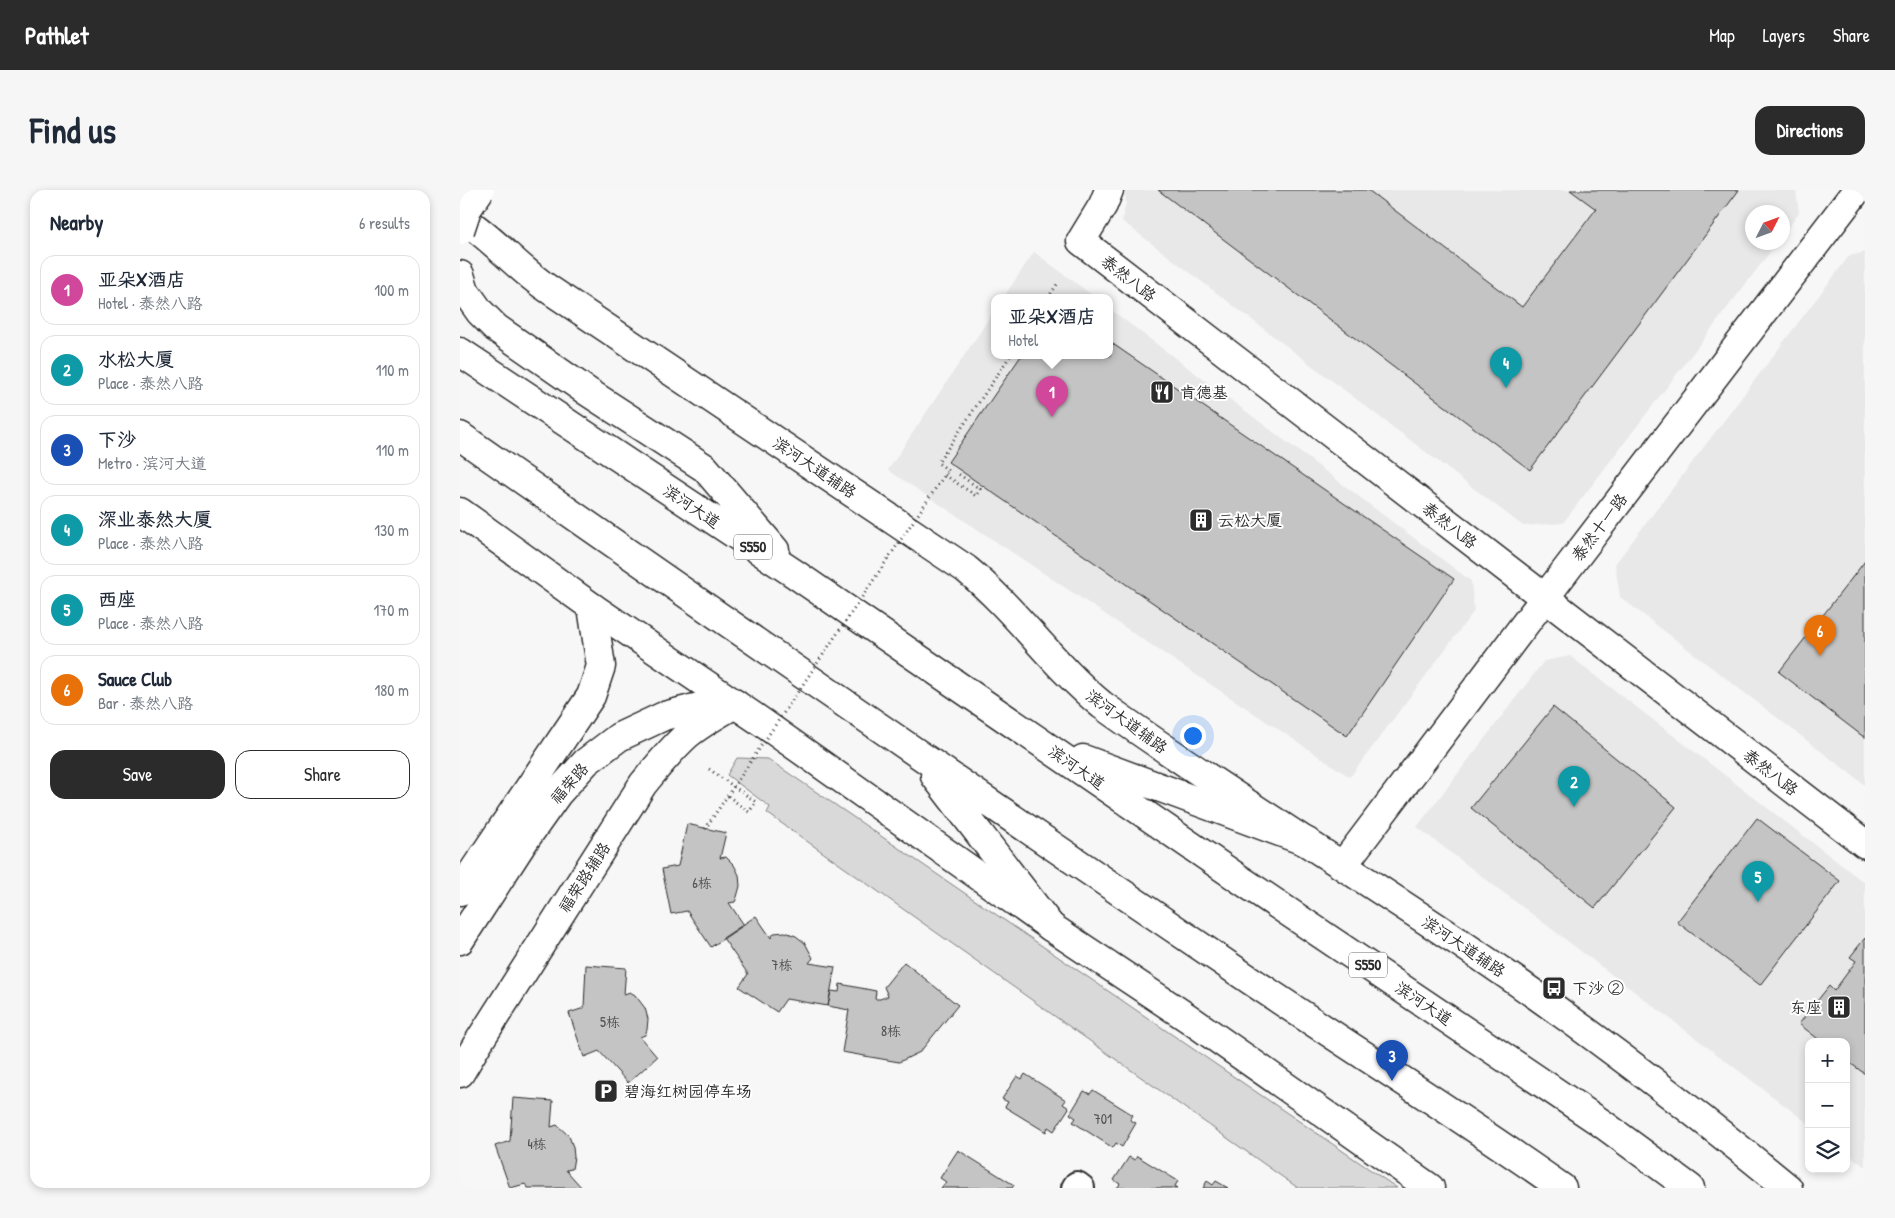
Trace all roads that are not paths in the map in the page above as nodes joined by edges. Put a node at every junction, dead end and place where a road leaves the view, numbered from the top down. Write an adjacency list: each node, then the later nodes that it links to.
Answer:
1 (480, 190): 5 (main road, bridge)
2 (1109, 190): 11 (main road, 泰然八路)
3 (1858, 193): 11 (main road, 泰然十一路)
4 (460, 217): 16 (main road, 滨河大道辅路)
5 (460, 230)
6 (460, 275): 10 (main road)
7 (460, 352): 10 (main road, 滨河大道 / S550)
8 (460, 436): 15 (main road)
9 (460, 512): 12 (main road)
10 (795, 574): 14 (main road, 滨河大道 / S550)
11 (1545, 598): 17 (main road, 泰然八路); 18 (main road, 泰然十一路)
12 (592, 607): 13 (main road); 19 (main road, 福荣路)
13 (735, 704): 20 (main road); 21 (main road, 福荣路); 22 (main road, 福荣路辅路)
14 (1044, 744): 16 (main road); 27 (main road, 滨河大道 / S550)
15 (920, 757): 20 (main road); 26 (main road)
16 (1307, 842): 18 (main road, 滨河大道辅路)
17 (1865, 844)
18 (1343, 865): 28 (main road, 滨河大道辅路)
19 (460, 892)
20 (1051, 927): 25 (main road)
21 (460, 940)
22 (460, 1074)
23 (1075, 1188): 24 (street)
24 (1081, 1188)
25 (1430, 1188)
26 (1562, 1188)
27 (1690, 1188)
28 (1788, 1188)

